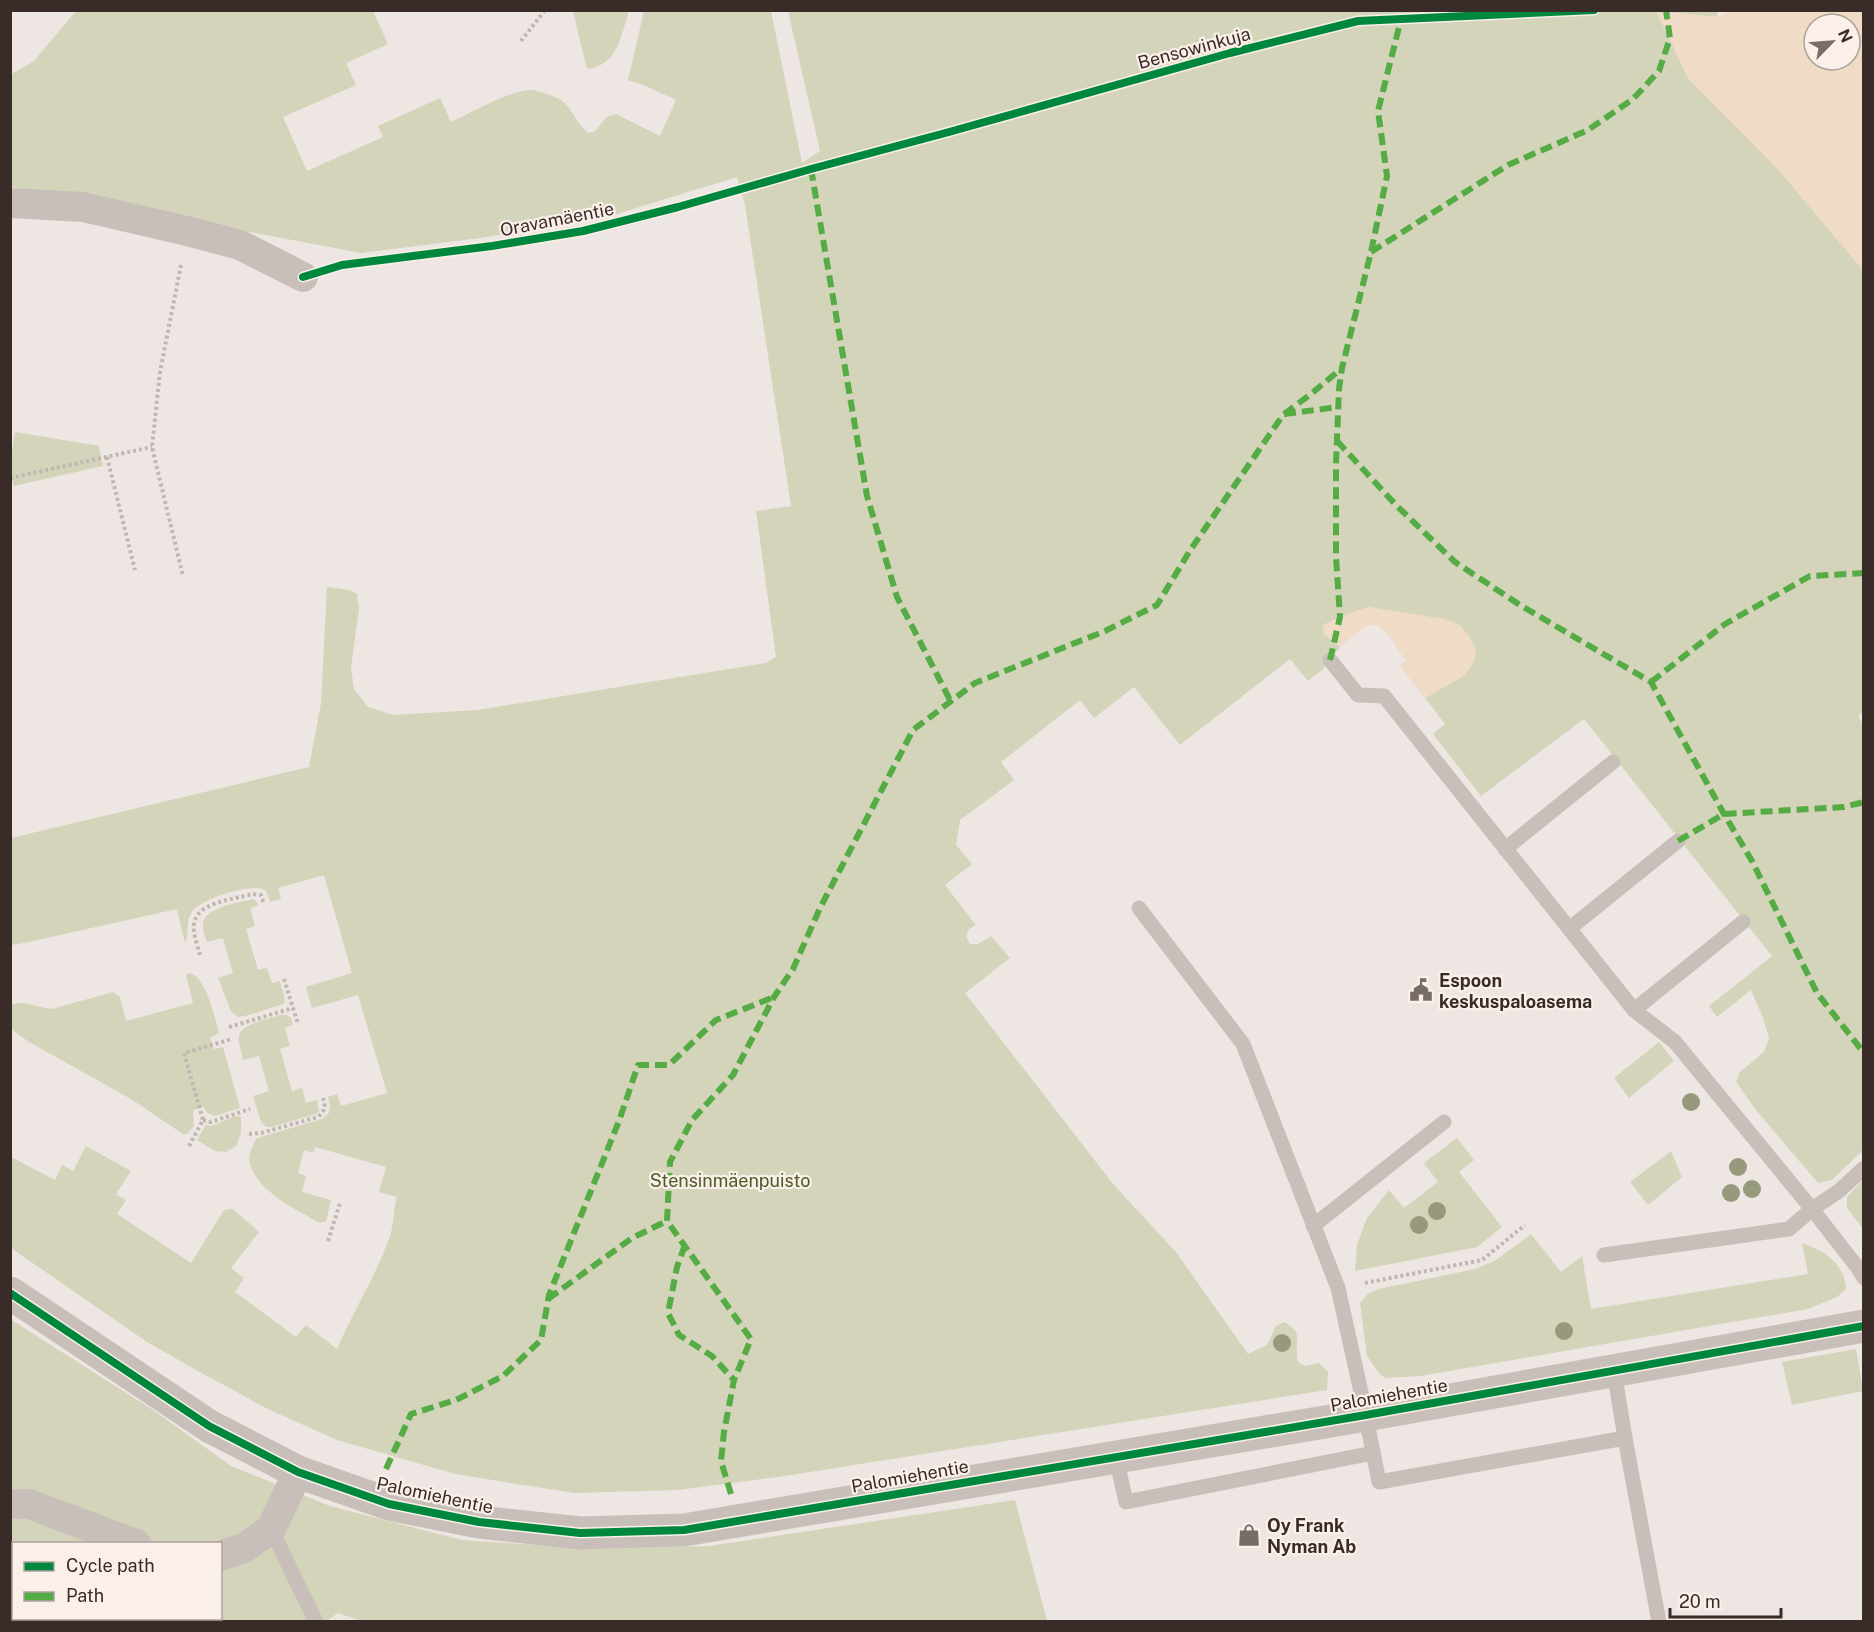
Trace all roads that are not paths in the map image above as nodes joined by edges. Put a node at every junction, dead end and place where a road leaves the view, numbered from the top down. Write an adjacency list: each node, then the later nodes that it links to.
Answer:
1 (10, 203): 2 (street)
2 (303, 277)
3 (1330, 660): 6 (lane)
4 (1613, 762): 6 (lane)
5 (1678, 841): 9 (lane)
6 (1505, 849): 9 (lane)
7 (1139, 908): 14 (lane)
8 (1743, 922): 10 (lane)
9 (1569, 928): 10 (lane)
10 (1634, 1010): 13 (lane)
11 (1444, 1122): 14 (lane)
12 (1863, 1168): 13 (lane)
13 (1812, 1209): 15 (lane); 16 (lane)
14 (1313, 1226): 20 (lane)
15 (1604, 1255)
16 (1863, 1278)
17 (10, 1293): 24 (street, Palomiehentie)
18 (1863, 1326): 19 (street, Palomiehentie)
19 (1614, 1371): 20 (street, Palomiehentie); 21 (lane)
20 (1366, 1415): 22 (lane); 23 (street, Palomiehentie)
21 (1624, 1438): 22 (lane); 30 (lane)
22 (1373, 1453): 23 (lane)
23 (1116, 1457): 24 (street, Palomiehentie)
24 (298, 1472): 26 (street)
25 (10, 1504): 27 (street)
26 (271, 1528): 28 (street); 29 (lane)
27 (131, 1542)
28 (222, 1555)
29 (316, 1622)
30 (1659, 1622)

